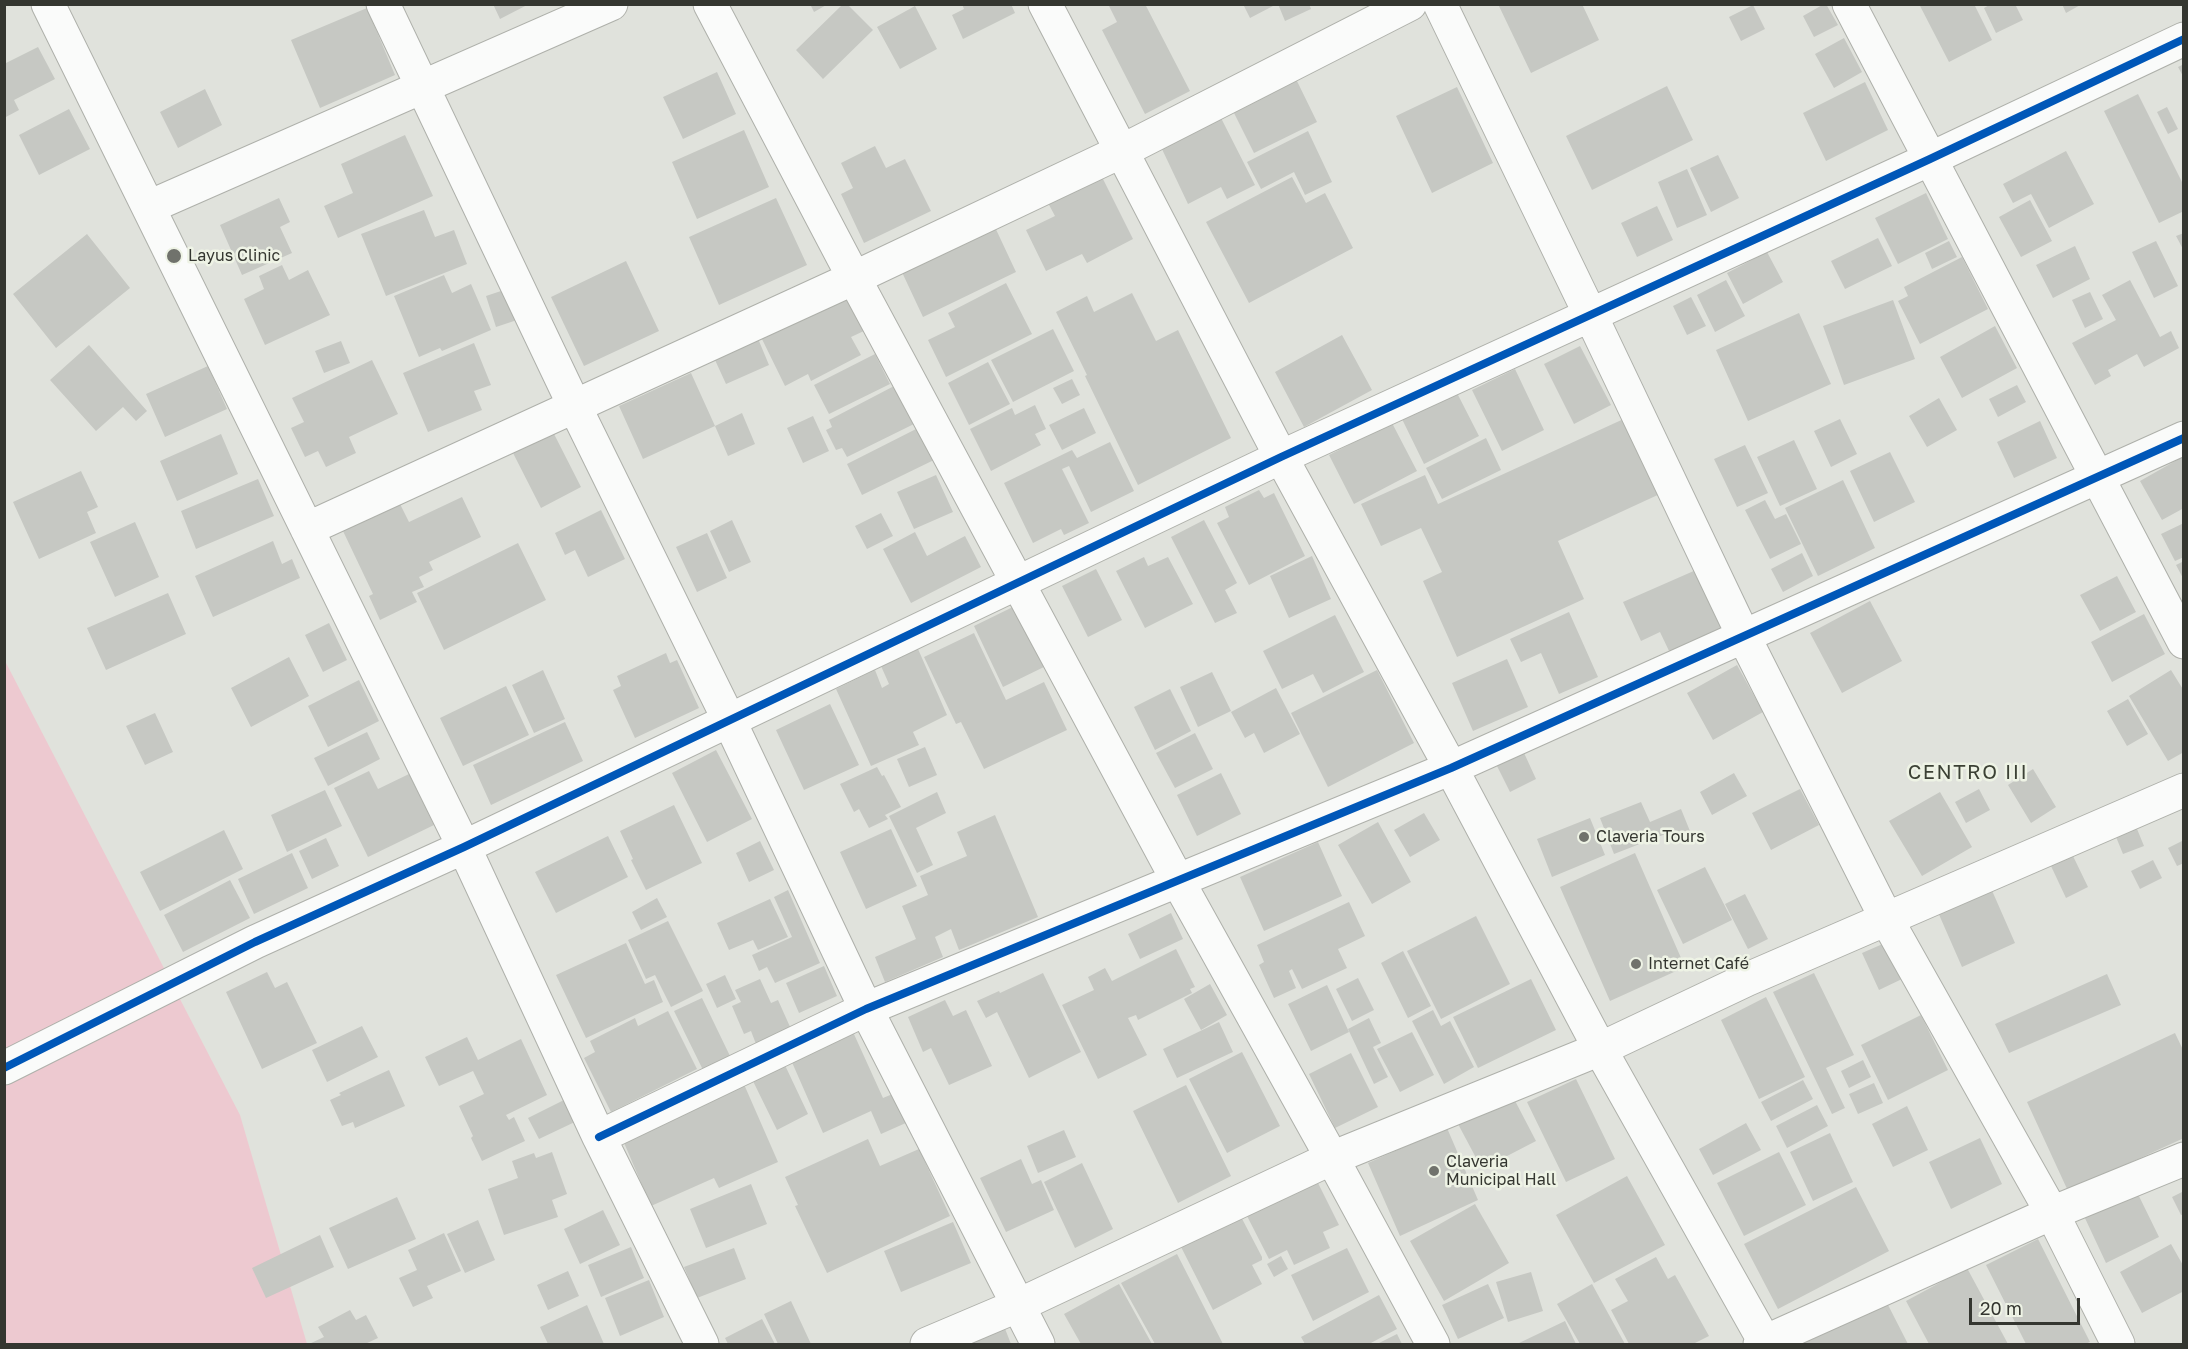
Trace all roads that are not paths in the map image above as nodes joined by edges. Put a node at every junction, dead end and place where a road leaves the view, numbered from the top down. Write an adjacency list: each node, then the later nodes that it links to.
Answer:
1 (48, 4): 13 (street)
2 (382, 4): 10 (street)
3 (611, 4): 10 (street)
4 (710, 4): 14 (street)
5 (1045, 4): 11 (street)
6 (1410, 4): 11 (street)
7 (1440, 4): 15 (street)
8 (1849, 4): 12 (street)
9 (2184, 39): 12 (street)
10 (423, 88): 13 (street); 16 (street)
11 (1122, 151): 14 (street); 18 (street)
12 (1930, 159): 15 (street); 19 (street)
13 (149, 207): 20 (street)
14 (854, 278): 16 (street); 21 (street)
15 (1590, 314): 18 (street); 22 (street)
16 (574, 405): 20 (street); 24 (street)
17 (2184, 438): 19 (street)
18 (1281, 457): 21 (street); 25 (street)
19 (2097, 477): 22 (street); 23 (street)
20 (307, 529): 27 (street)
21 (1018, 583): 24 (street); 28 (street)
22 (1743, 635): 25 (street); 29 (street)
23 (2184, 642)
24 (729, 720): 27 (street); 30 (street)
25 (1451, 768): 28 (street); 31 (street)
26 (2184, 790): 29 (street)
27 (464, 847): 32 (street); 33 (street)
28 (1178, 881): 30 (street); 34 (street)
29 (1887, 920): 31 (street); 36 (street)
30 (866, 1009): 33 (street); 37 (street)
31 (1600, 1049): 34 (street); 42 (street)
32 (4, 1068)
33 (599, 1137): 38 (street)
34 (1332, 1158): 37 (street); 41 (street)
35 (2184, 1159): 36 (street)
36 (2052, 1213): 42 (street); 43 (street)
37 (1019, 1305): 39 (street); 40 (street)
38 (702, 1344)
39 (927, 1344)
40 (1038, 1344)
41 (1433, 1344)
42 (1764, 1344)
43 (2118, 1344)

